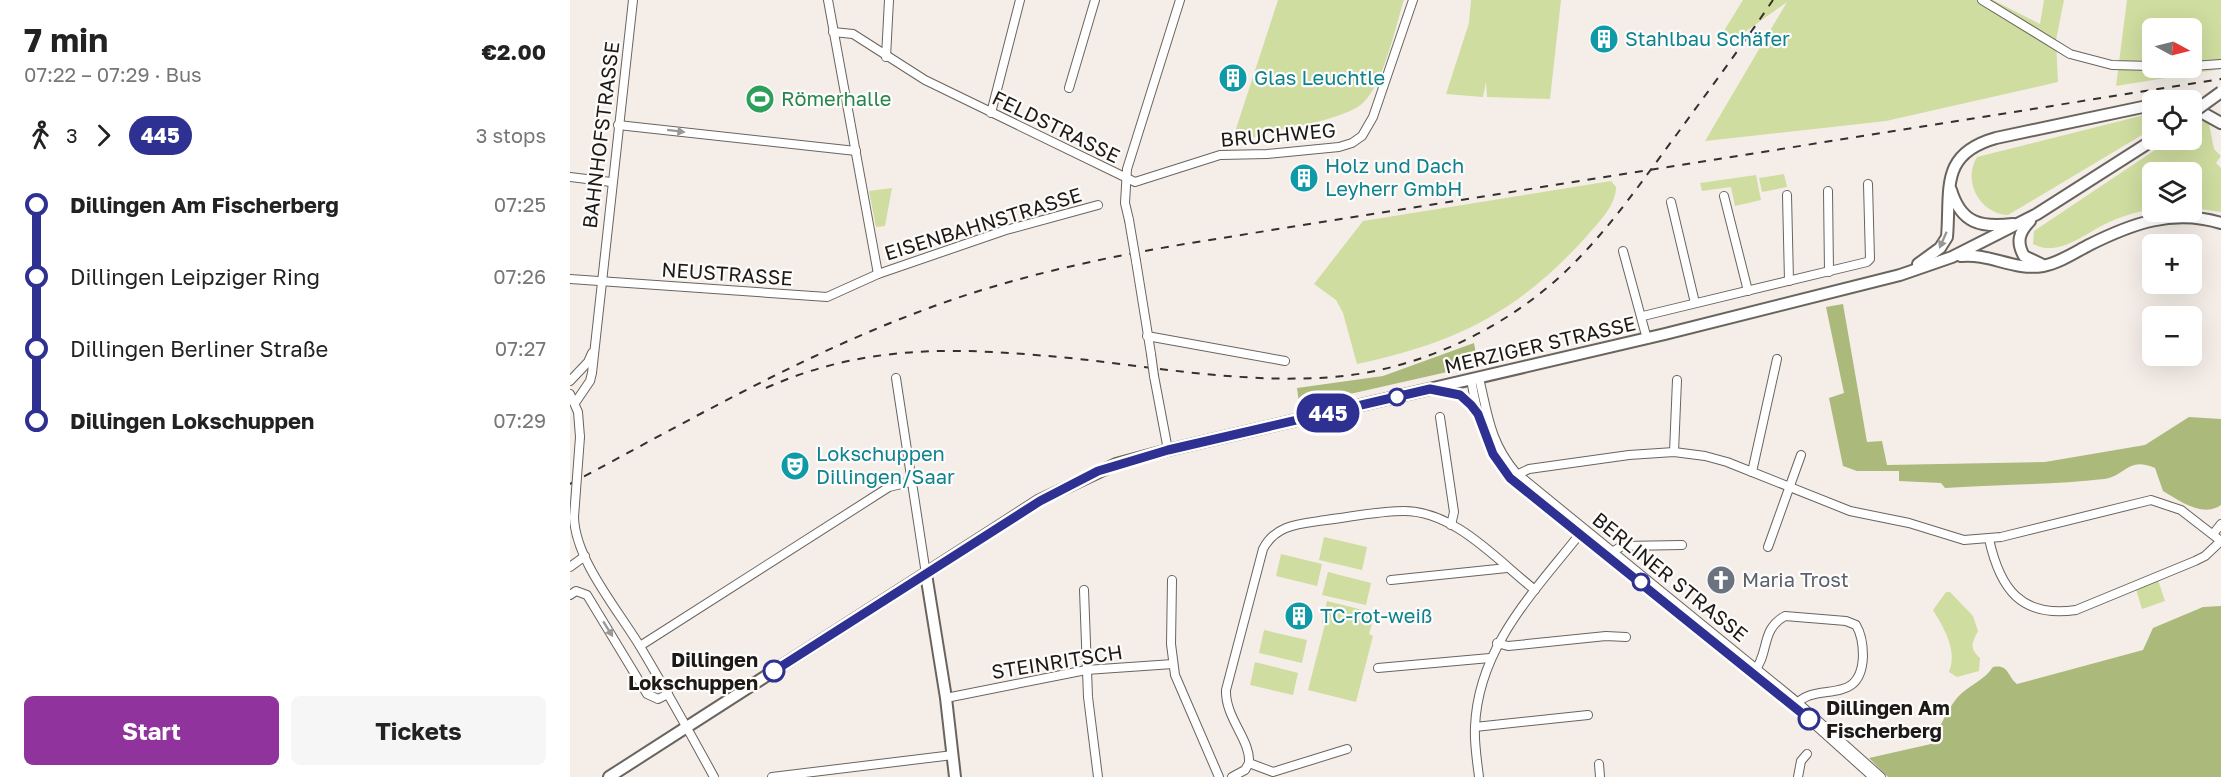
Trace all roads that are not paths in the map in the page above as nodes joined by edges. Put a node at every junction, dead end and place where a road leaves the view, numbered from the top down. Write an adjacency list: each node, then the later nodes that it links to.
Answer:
1 (633, 0): 21 (street, BAHNHOFSTRASSE)
2 (828, 0): 9 (street)
3 (889, 0): 10 (street)
4 (1020, 0): 18 (street)
5 (1095, 0): 14 (street)
6 (1180, 0): 25 (street)
7 (1413, 0): 25 (street, BRUCHWEG)
8 (1982, 0): 13 (street)
9 (833, 32): 10 (street, FELDSTRASSE); 23 (street)
10 (886, 57): 18 (street, FELDSTRASSE)
11 (2221, 64): 12 (street)
12 (2202, 65)
13 (2142, 66)
14 (1069, 88)
15 (2221, 92): 16 (main road, bridge)
16 (2202, 106)
17 (2142, 107): 27 (main road)
18 (991, 113): 25 (street, FELDSTRASSE)
19 (2202, 113): 20 (main road)
20 (2221, 123)
21 (618, 125): 23 (street, one-way to 23); 26 (street, BAHNHOFSTRASSE)
22 (2142, 147): 34 (main road)
23 (856, 151): 41 (street)
24 (570, 177): 26 (street)
25 (1125, 179): 49 (street, FELDSTRASSE, bridge)
26 (611, 182): 44 (street, BAHNHOFSTRASSE)
27 (1948, 183): 35 (main road); 42 (main road, one-way to 42)
28 (1868, 184): 40 (street)
29 (1828, 191): 40 (street)
30 (1787, 195): 45 (street)
31 (1724, 196): 46 (street)
32 (1671, 202): 47 (street)
33 (1098, 205): 41 (street, EISENBAHNSTRASSE)
34 (2037, 214): 35 (main road); 39 (main road)
35 (2022, 222): 38 (main road)
36 (2221, 223): 39 (main road)
37 (1623, 251): 48 (street)
38 (1952, 257): 39 (main road); 42 (main road)
39 (2050, 264)
40 (1828, 272): 45 (street)
41 (878, 274): 44 (street, NEUSTRASSE)
42 (1900, 275): 50 (main road, MERZIGER STRASSE)
43 (570, 279): 44 (street, NEUSTRASSE)
44 (600, 281): 51 (street, BAHNHOFSTRASSE)
45 (1789, 281): 46 (street)
46 (1748, 291): 47 (street)
47 (1695, 303): 48 (street)
48 (1642, 316): 50 (street)
49 (1147, 336): 53 (street); 63 (street, FELDSTRASSE, bridge)
50 (1647, 339): 55 (main road, MERZIGER STRASSE)
51 (594, 346): 57 (street, BAHNHOFSTRASSE); 60 (street, BAHNHOFSTRASSE)
52 (1777, 358): 66 (street)
53 (1285, 361)
54 (896, 378): 68 (street)
55 (1475, 378): 58 (main road, MERZIGER STRASSE); 61 (street, BERLINER STRASSE); 67 (street, BERLINER STRASSE)
56 (1677, 380): 64 (street)
57 (570, 381)
58 (1430, 389): 61 (street); 63 (main road, MERZIGER STRASSE)
59 (570, 394): 60 (street)
60 (575, 403): 79 (street, bridge)
61 (1478, 414): 67 (street, BERLINER STRASSE)
62 (1440, 417): 71 (street)
63 (1168, 450): 82 (main road, MERZIGER STRASSE)
64 (1674, 452): 66 (street); 67 (street)
65 (1801, 455): 69 (street)
66 (1752, 472): 69 (street)
67 (1513, 476): 72 (street, BERLINER STRASSE)
68 (910, 482): 82 (street); 90 (street)
69 (1791, 488): 74 (street); 77 (street)
70 (2221, 524): 73 (street)
71 (1451, 525): 81 (street); 105 (street)
72 (1582, 531): 78 (street, BERLINER STRASSE); 86 (street)
73 (2213, 534): 74 (street); 75 (street)
74 (1989, 539): 75 (street)
75 (2221, 541)
76 (1682, 545): 78 (street)
77 (1768, 546)
78 (1610, 553): 95 (street, BERLINER STRASSE)
79 (585, 556): 80 (street); 90 (street)
80 (570, 567)
81 (1507, 568): 84 (street); 86 (street)
82 (926, 574): 97 (main road); 101 (main road, MERZIGER STRASSE)
83 (1172, 580): 92 (street)
84 (1391, 580)
85 (1084, 590): 94 (street)
86 (1535, 590): 89 (street)
87 (570, 595): 96 (street, one-way to 96)
88 (1626, 637): 89 (street)
89 (1497, 644): 91 (street)
90 (640, 646): 96 (street)
91 (1490, 658): 93 (street); 100 (street)
92 (1173, 664): 94 (street, STEINRITSCH); 113 (street)
93 (1378, 668)
94 (1086, 670): 97 (street, STEINRITSCH); 112 (street)
95 (1755, 670): 98 (street, BERLINER STRASSE); 98 (street)
96 (668, 694): 101 (street)
97 (946, 698): 104 (main road)
98 (1796, 704): 119 (street, BERLINER STRASSE); 120 (street, BERLINER STRASSE)
99 (1588, 714): 100 (street)
100 (1475, 727): 116 (street)
101 (687, 728): 108 (main road, MERZIGER STRASSE); 109 (street)
102 (1347, 749): 107 (street)
103 (1806, 753): 118 (street)
104 (953, 755): 110 (street); 111 (main road)
105 (1248, 764): 107 (street); 114 (street)
106 (1599, 764): 117 (street)
107 (1269, 772): 115 (street)
108 (609, 777)
109 (714, 777)
110 (777, 777)
111 (956, 777)
112 (1098, 777)
113 (1219, 777)
114 (1232, 777)
115 (1259, 777)
116 (1479, 777)
117 (1600, 777)
118 (1798, 777)
119 (1873, 777)
120 (1881, 777)

